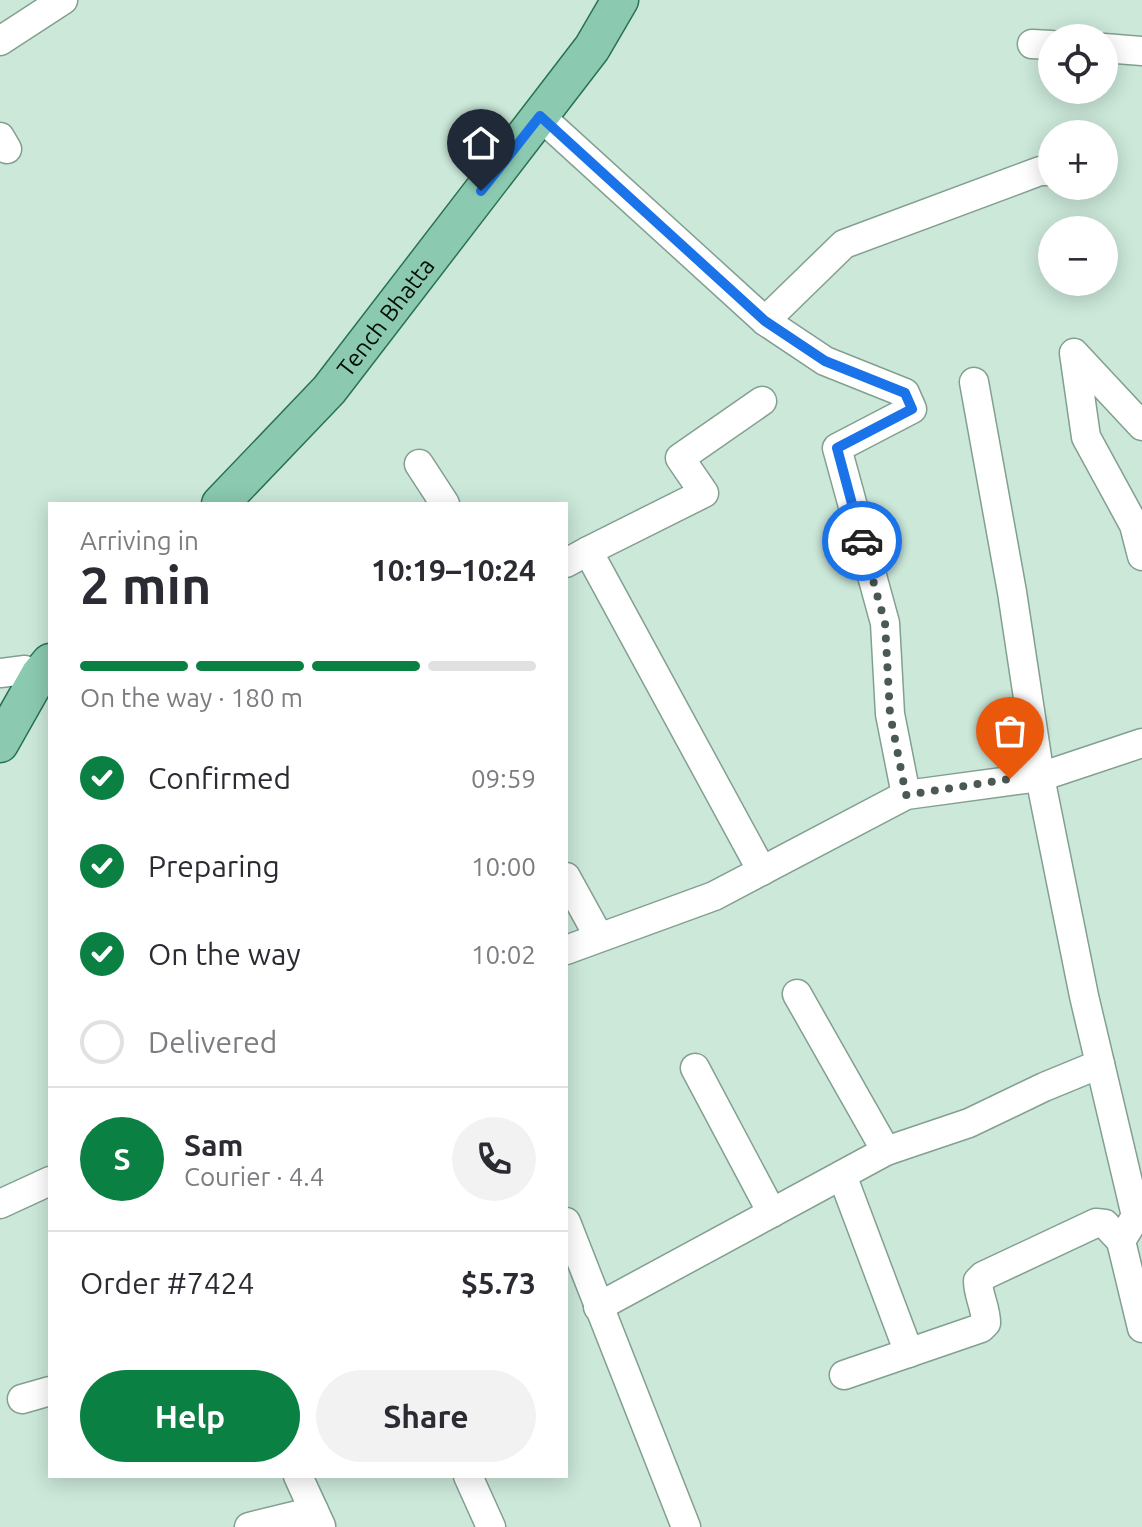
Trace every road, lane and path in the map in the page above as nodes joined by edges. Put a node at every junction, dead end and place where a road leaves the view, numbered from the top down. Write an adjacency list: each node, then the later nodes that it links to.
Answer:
1 (63, 0): 3 (street)
2 (620, 0): 6 (main road, Tench Bhatta)
3 (0, 41)
4 (1118, 49): 5 (street)
5 (1142, 51)
6 (540, 116): 8 (street); 13 (main road, Tench Bhatta)
7 (1038, 172): 8 (street)
8 (765, 321): 22 (street)
9 (974, 382): 21 (street)
10 (762, 401): 16 (street)
11 (1142, 426): 15 (street)
12 (419, 464): 14 (street)
13 (222, 502)
14 (444, 502)
15 (1142, 556)
16 (577, 557): 23 (street)
17 (44, 668): 18 (street); 20 (main road)
18 (0, 673)
19 (1142, 743): 21 (street)
20 (0, 744)
21 (1040, 777): 22 (street); 28 (street)
22 (906, 795): 23 (street)
23 (762, 871): 25 (street)
24 (568, 881): 25 (street)
25 (599, 937): 26 (street)
26 (568, 949)
27 (797, 994): 30 (street)
28 (1100, 1064): 30 (street); 36 (street)
29 (695, 1068): 34 (street)
30 (886, 1151): 31 (street)
31 (842, 1175): 34 (street); 39 (street)
32 (48, 1182): 33 (street)
33 (0, 1204)
34 (772, 1213): 37 (street)
35 (568, 1227): 37 (street)
36 (1121, 1241): 38 (street); 39 (street)
37 (598, 1307): 48 (street)
38 (1142, 1328)
39 (909, 1353): 40 (street)
40 (844, 1375)
41 (48, 1392): 42 (street)
42 (22, 1399)
43 (299, 1478): 45 (street)
44 (469, 1478): 47 (street)
45 (318, 1519): 46 (street)
46 (249, 1527)
47 (491, 1527)
48 (686, 1527)

